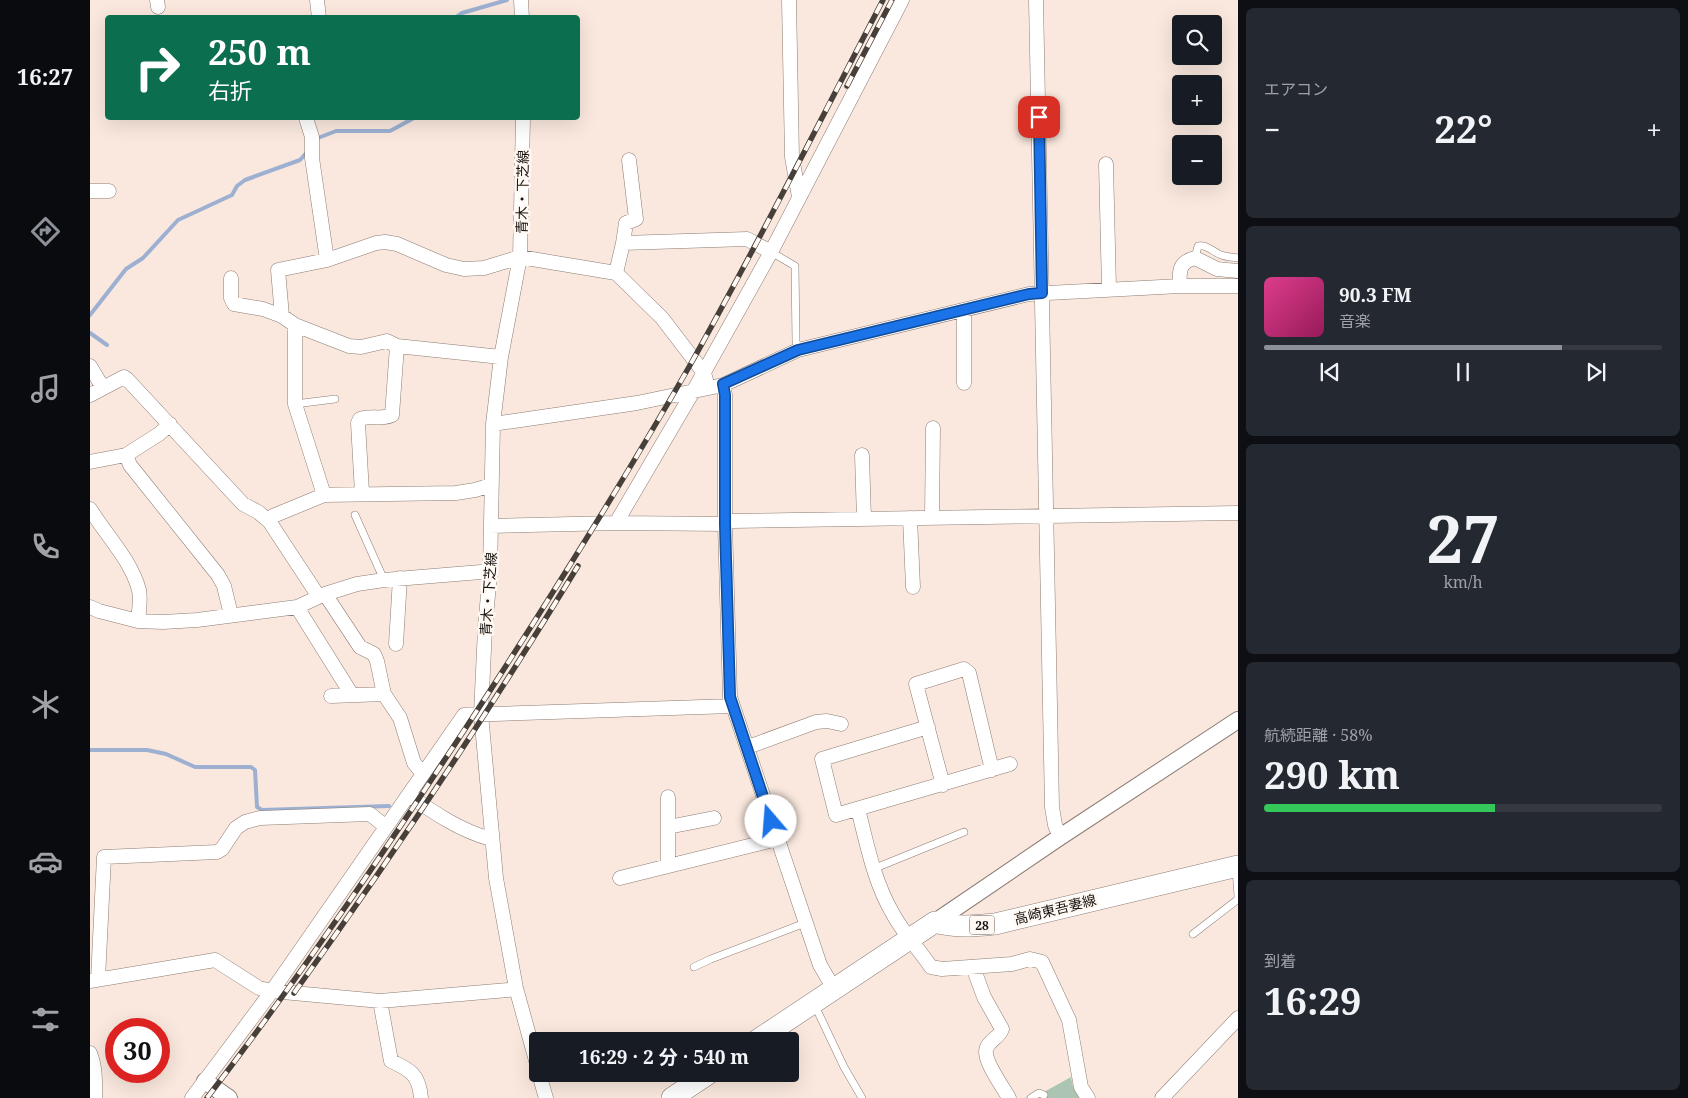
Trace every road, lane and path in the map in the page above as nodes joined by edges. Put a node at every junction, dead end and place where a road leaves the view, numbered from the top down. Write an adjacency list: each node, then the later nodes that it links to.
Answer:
1 (317, 0): 6 (street)
2 (521, 0): 7 (street)
3 (789, 0): 14 (street)
4 (902, 0): 14 (street)
5 (1036, 0): 27 (street)
6 (319, 15)
7 (522, 15)
8 (307, 120): 20 (street)
9 (523, 120): 17 (street, 青木・下芝線)
10 (629, 160): 15 (street)
11 (1106, 164): 26 (street)
12 (90, 191): 13 (street)
13 (109, 191)
14 (799, 197): 16 (street)
15 (623, 243): 16 (street); 22 (street)
16 (771, 252): 32 (lane); 35 (street)
17 (520, 258): 20 (street); 22 (street); 33 (street, 青木・下芝線)
18 (1195, 258): 19 (lane); 21 (street); 24 (street)
19 (1238, 258)
20 (327, 260): 29 (street)
21 (1238, 271)
22 (616, 273): 35 (street)
23 (231, 278): 29 (street)
24 (1180, 286): 25 (street); 26 (street)
25 (1238, 286)
26 (1110, 290): 27 (street)
27 (1042, 293): 28 (street); 55 (street)
28 (964, 310): 32 (street); 36 (street)
29 (282, 316): 30 (street)
30 (295, 325): 31 (street); 43 (street)
31 (397, 346): 33 (street); 51 (street)
32 (798, 350): 37 (street)
33 (501, 357): 45 (street, 青木・下芝線)
34 (90, 366): 38 (street)
35 (704, 373): 39 (street); 40 (street)
36 (964, 383)
37 (723, 384): 39 (street); 62 (street)
38 (103, 388): 41 (street); 44 (street)
39 (709, 388): 40 (street)
40 (694, 390): 45 (street); 61 (street)
41 (90, 395)
42 (335, 398): 43 (lane)
43 (295, 404): 52 (street)
44 (170, 424): 47 (street); 60 (street)
45 (494, 424): 50 (street, 青木・下芝線)
46 (933, 428): 56 (street)
47 (126, 455): 49 (street); 71 (street)
48 (862, 455): 59 (street)
49 (90, 462)
50 (491, 485): 51 (street); 63 (street, 青木・下芝線)
51 (362, 493): 52 (street)
52 (324, 495): 60 (street)
53 (1238, 512): 55 (street)
54 (355, 515): 66 (lane)
55 (1046, 515): 56 (street); 94 (street)
56 (932, 517): 58 (street)
57 (92, 518): 72 (street)
58 (910, 518): 59 (street); 67 (street)
59 (864, 519): 62 (street)
60 (269, 520): 68 (street)
61 (616, 523): 62 (street); 63 (street)
62 (725, 524): 77 (street)
63 (492, 526): 64 (street, 青木・下芝線)
64 (490, 573): 65 (street); 78 (street, 青木・下芝線)
65 (400, 578): 66 (street); 73 (street)
66 (384, 580): 68 (street)
67 (913, 587)
68 (322, 596): 70 (street); 74 (street)
69 (90, 607): 72 (street)
70 (297, 607): 71 (street); 75 (street)
71 (231, 615): 72 (street)
72 (138, 621)
73 (396, 644)
74 (384, 694): 75 (street); 85 (street)
75 (352, 695): 76 (street)
76 (331, 696)
77 (732, 706): 78 (street); 82 (street)
78 (481, 714): 85 (street); 95 (street, 青木・下芝線)
79 (1238, 720): 94 (street)
80 (841, 724): 82 (street)
81 (928, 728): 84 (street); 86 (street); 89 (street)
82 (748, 747): 96 (street)
83 (1010, 764): 84 (street)
84 (992, 770): 86 (street)
85 (423, 774): 87 (street)
86 (943, 785): 89 (street)
87 (409, 795): 91 (street); 95 (street)
88 (668, 797): 92 (street)
89 (858, 809): 99 (street)
90 (714, 818): 92 (street)
91 (386, 827): 108 (street); 111 (street)
92 (668, 827): 97 (street)
93 (964, 832): 99 (lane)
94 (1060, 837): 102 (street)
95 (491, 839): 109 (street, 青木・下芝線)
96 (777, 839): 97 (street); 103 (street)
97 (668, 866): 100 (street)
98 (1237, 866): 101 (lane); 102 (main road, 高崎東吾妻線 / 28)
99 (874, 869): 105 (street)
100 (620, 878)
101 (1238, 896): 104 (lane)
102 (935, 922): 105 (main road)
103 (805, 923): 106 (lane); 110 (street)
104 (1193, 934)
105 (910, 939): 107 (street); 110 (main road)
106 (694, 967)
107 (973, 967): 129 (street); 131 (street)
108 (94, 980): 111 (street)
109 (516, 988): 112 (street); 116 (street, 青木・下芝線)
110 (834, 988): 113 (main road)
111 (272, 991): 112 (street); 118 (street)
112 (380, 1001): 126 (street)
113 (812, 1004): 115 (main road); 128 (lane)
114 (1238, 1018): 132 (street)
115 (770, 1032)
116 (529, 1035)
117 (90, 1054): 123 (street)
118 (205, 1081): 124 (street); 125 (street)
119 (541, 1082): 127 (street)
120 (699, 1082): 121 (main road)
121 (685, 1094)
122 (1044, 1095): 130 (lane)
123 (95, 1098)
124 (192, 1098)
125 (228, 1098)
126 (422, 1098)
127 (546, 1098)
128 (862, 1098)
129 (1009, 1098)
130 (1031, 1098)
131 (1088, 1098)
132 (1162, 1098)

